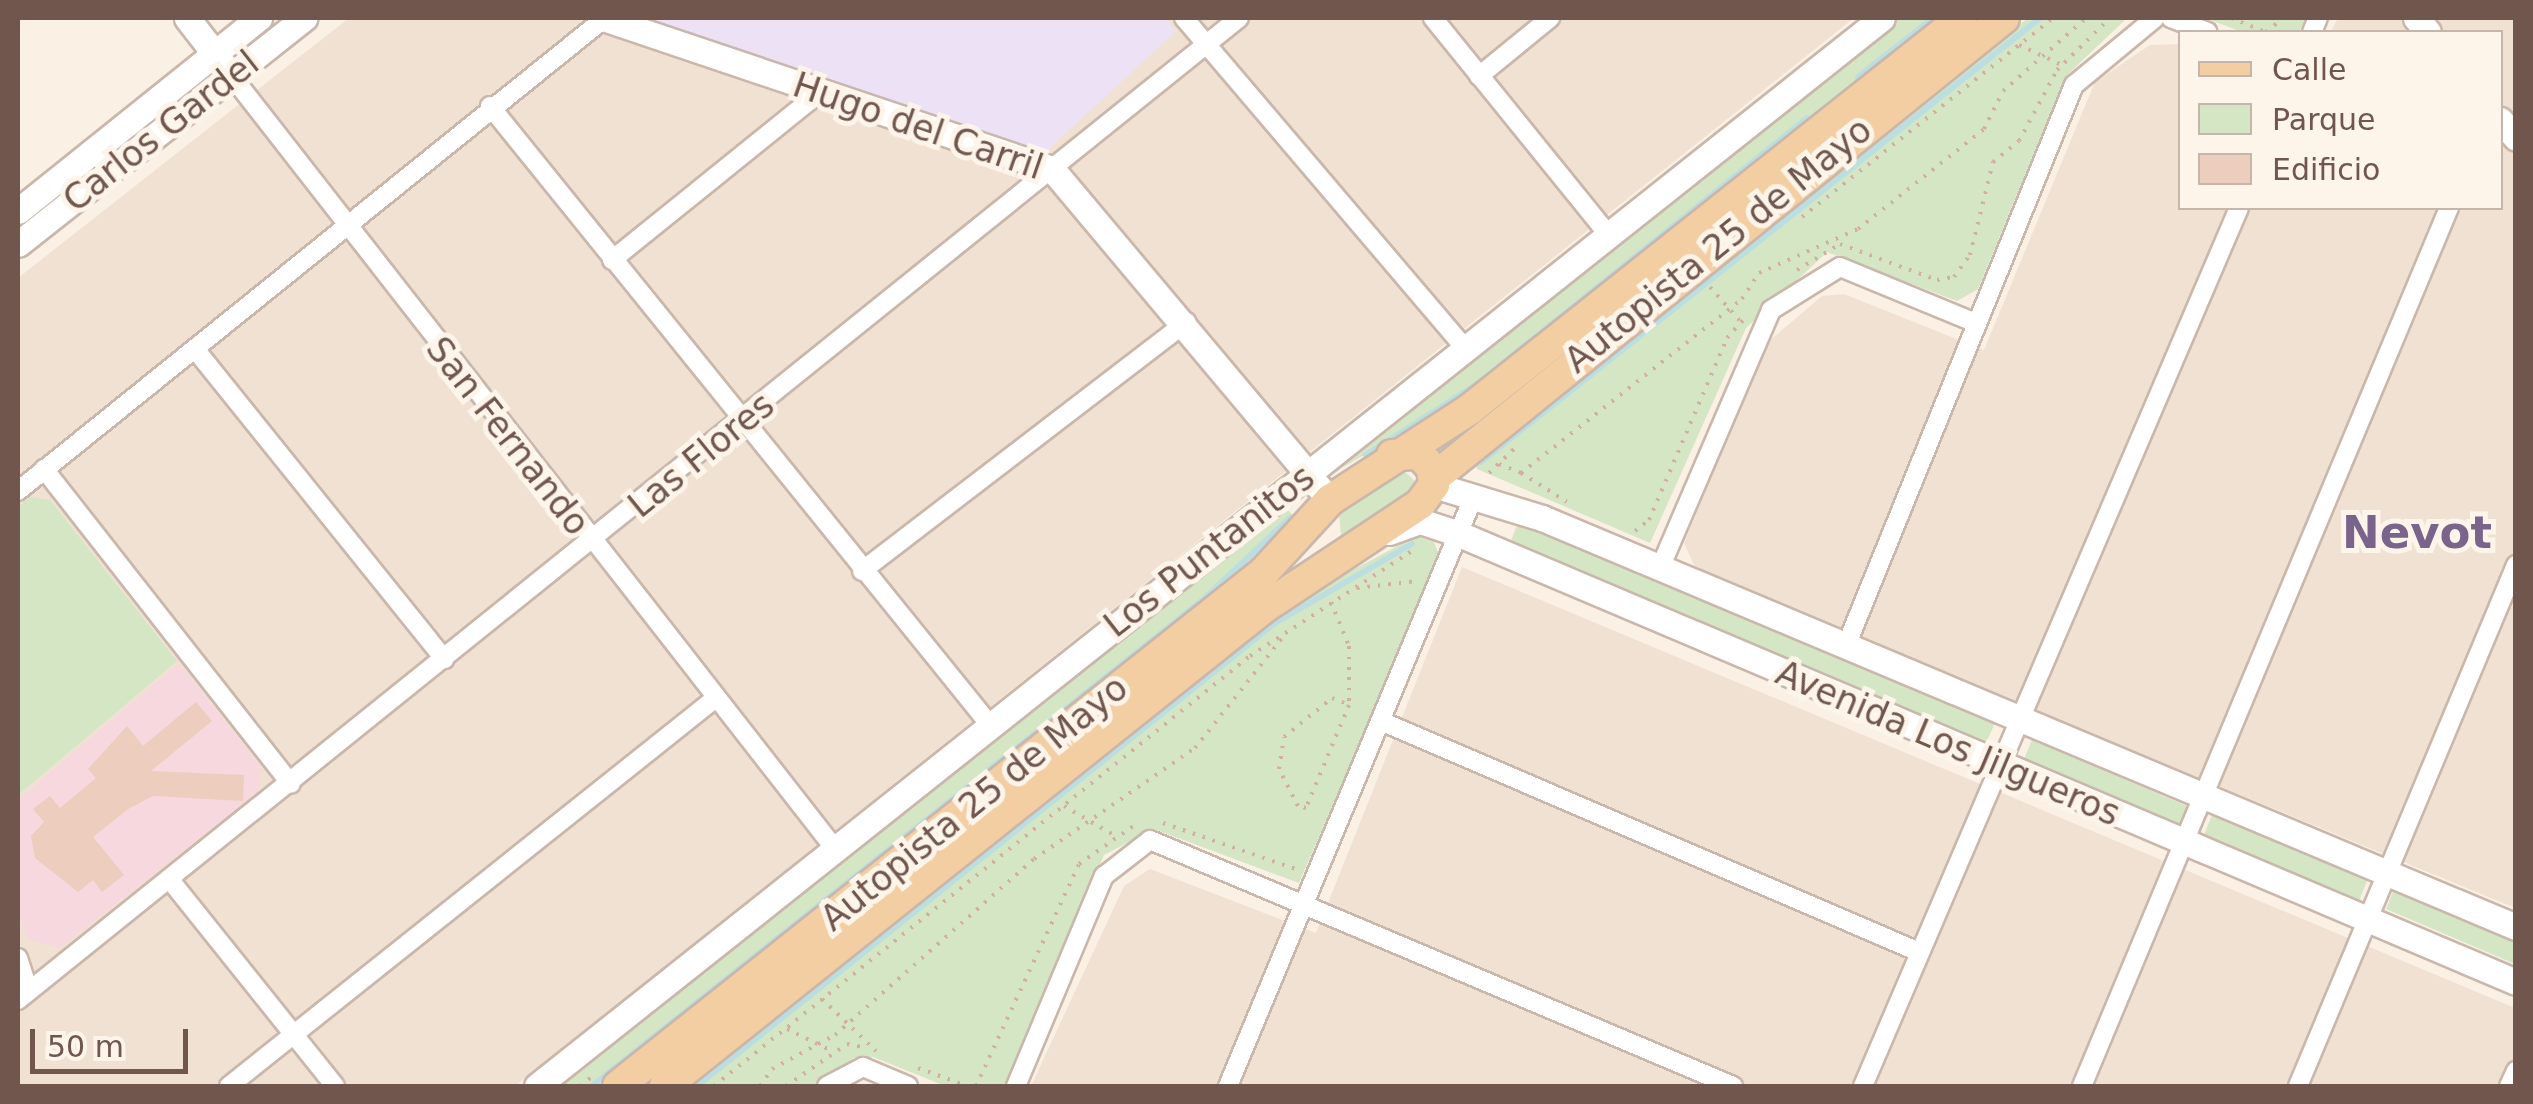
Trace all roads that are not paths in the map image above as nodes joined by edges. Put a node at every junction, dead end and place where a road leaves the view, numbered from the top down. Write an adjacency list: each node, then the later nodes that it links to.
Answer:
1 (187, 18): 16 (street, San Fernando)
2 (259, 18): 16 (street, Carlos Gardel)
3 (304, 18): 17 (street, Carlos Gardel)
4 (604, 18): 19 (street, Hugo del Carril); 20 (street)
5 (1184, 18): 15 (street)
6 (1240, 18): 15 (street, Las Flores)
7 (1433, 18): 18 (street)
8 (1550, 18): 18 (street)
9 (1882, 18): 26 (street, Los Puntanitos)
10 (1962, 18): 34 (main road, Autopista 25 de Mayo)
11 (2155, 18): 30 (street)
12 (2171, 18): 13 (street)
13 (2202, 30)
14 (2011, 31): 37 (main road, Autopista 25 de Mayo)
15 (1206, 44): 21 (street, Las Flores); 31 (street)
16 (215, 52): 17 (street, San Fernando); 24 (street, Carlos Gardel)
17 (230, 76): 25 (street, San Fernando); 27 (street, Carlos Gardel)
18 (1479, 76): 26 (street)
19 (819, 93): 21 (street, Hugo del Carril); 28 (street)
20 (490, 106): 25 (street); 28 (street)
21 (1052, 168): 29 (street, Hugo del Carril); 33 (street, Las Flores)
22 (2238, 210): 50 (street)
23 (2448, 210): 55 (street)
24 (18, 211)
25 (342, 226): 32 (street); 42 (street, San Fernando)
26 (1608, 234): 31 (street, Los Puntanitos)
27 (18, 244)
28 (612, 260): 33 (street)
29 (1187, 322): 36 (street, Hugo del Carril); 46 (street)
30 (1976, 323): 45 (street); 47 (street)
31 (1466, 348): 36 (street, Los Puntanitos)
32 (195, 349): 35 (street); 48 (street)
33 (743, 422): 42 (street, Las Flores); 46 (street)
34 (1392, 455): 37 (main road); 40 (main road, Autopista 25 de Mayo)
35 (44, 469): 38 (street); 54 (street)
36 (1307, 473): 40 (street, Hugo del Carril); 52 (street, Los Puntanitos)
37 (1435, 481): 39 (street, Avenida Los Jilgueros); 43 (main road, Autopista 25 de Mayo)
38 (18, 491)
39 (1474, 496): 41 (street); 45 (street, Avenida Los Jilgueros)
40 (1325, 504): 43 (main road); 72 (main road, Autopista 25 de Mayo)
41 (1459, 534): 43 (street, Avenida Los Jilgueros); 51 (street); 53 (street, Avenida Los Jilgueros)
42 (592, 543): 48 (street, Las Flores); 49 (street, San Fernando)
43 (1368, 544): 73 (main road, Autopista 25 de Mayo)
44 (2516, 565): 58 (street)
45 (1660, 568): 47 (street, Avenida Los Jilgueros)
46 (862, 572): 52 (street)
47 (1846, 646): 50 (street, Avenida Los Jilgueros)
48 (444, 659): 54 (street, Las Flores)
49 (712, 701): 57 (street, San Fernando); 67 (street)
50 (2025, 719): 53 (street); 55 (street, Avenida Los Jilgueros)
51 (1383, 722): 60 (street); 63 (street)
52 (990, 726): 57 (street, Los Puntanitos)
53 (2001, 766): 56 (street, Avenida Los Jilgueros); 63 (street)
54 (291, 784): 59 (street, Las Flores)
55 (2204, 798): 56 (street); 58 (street, Avenida Los Jilgueros)
56 (2184, 845): 61 (street, Avenida Los Jilgueros); 80 (street)
57 (835, 849): 71 (street, Los Puntanitos)
58 (2387, 872): 61 (street); 62 (street, Avenida Los Jilgueros)
59 (170, 880): 66 (street, Las Flores); 67 (street)
60 (1308, 905): 76 (street); 77 (street); 78 (street)
61 (2368, 919): 65 (street, Avenida Los Jilgueros); 81 (street)
62 (2516, 926)
63 (1919, 952): 79 (street)
64 (18, 958): 66 (street)
65 (2516, 982)
66 (23, 996)
67 (295, 1034): 69 (street); 70 (street)
68 (2516, 1071): 82 (street)
69 (228, 1086)
70 (335, 1086)
71 (537, 1086)
72 (618, 1086)
73 (665, 1086)
74 (826, 1086): 75 (street)
75 (908, 1086)
76 (1016, 1086)
77 (1228, 1086)
78 (1734, 1086)
79 (1863, 1086)
80 (2082, 1086)
81 (2298, 1086)
82 (2509, 1086)

